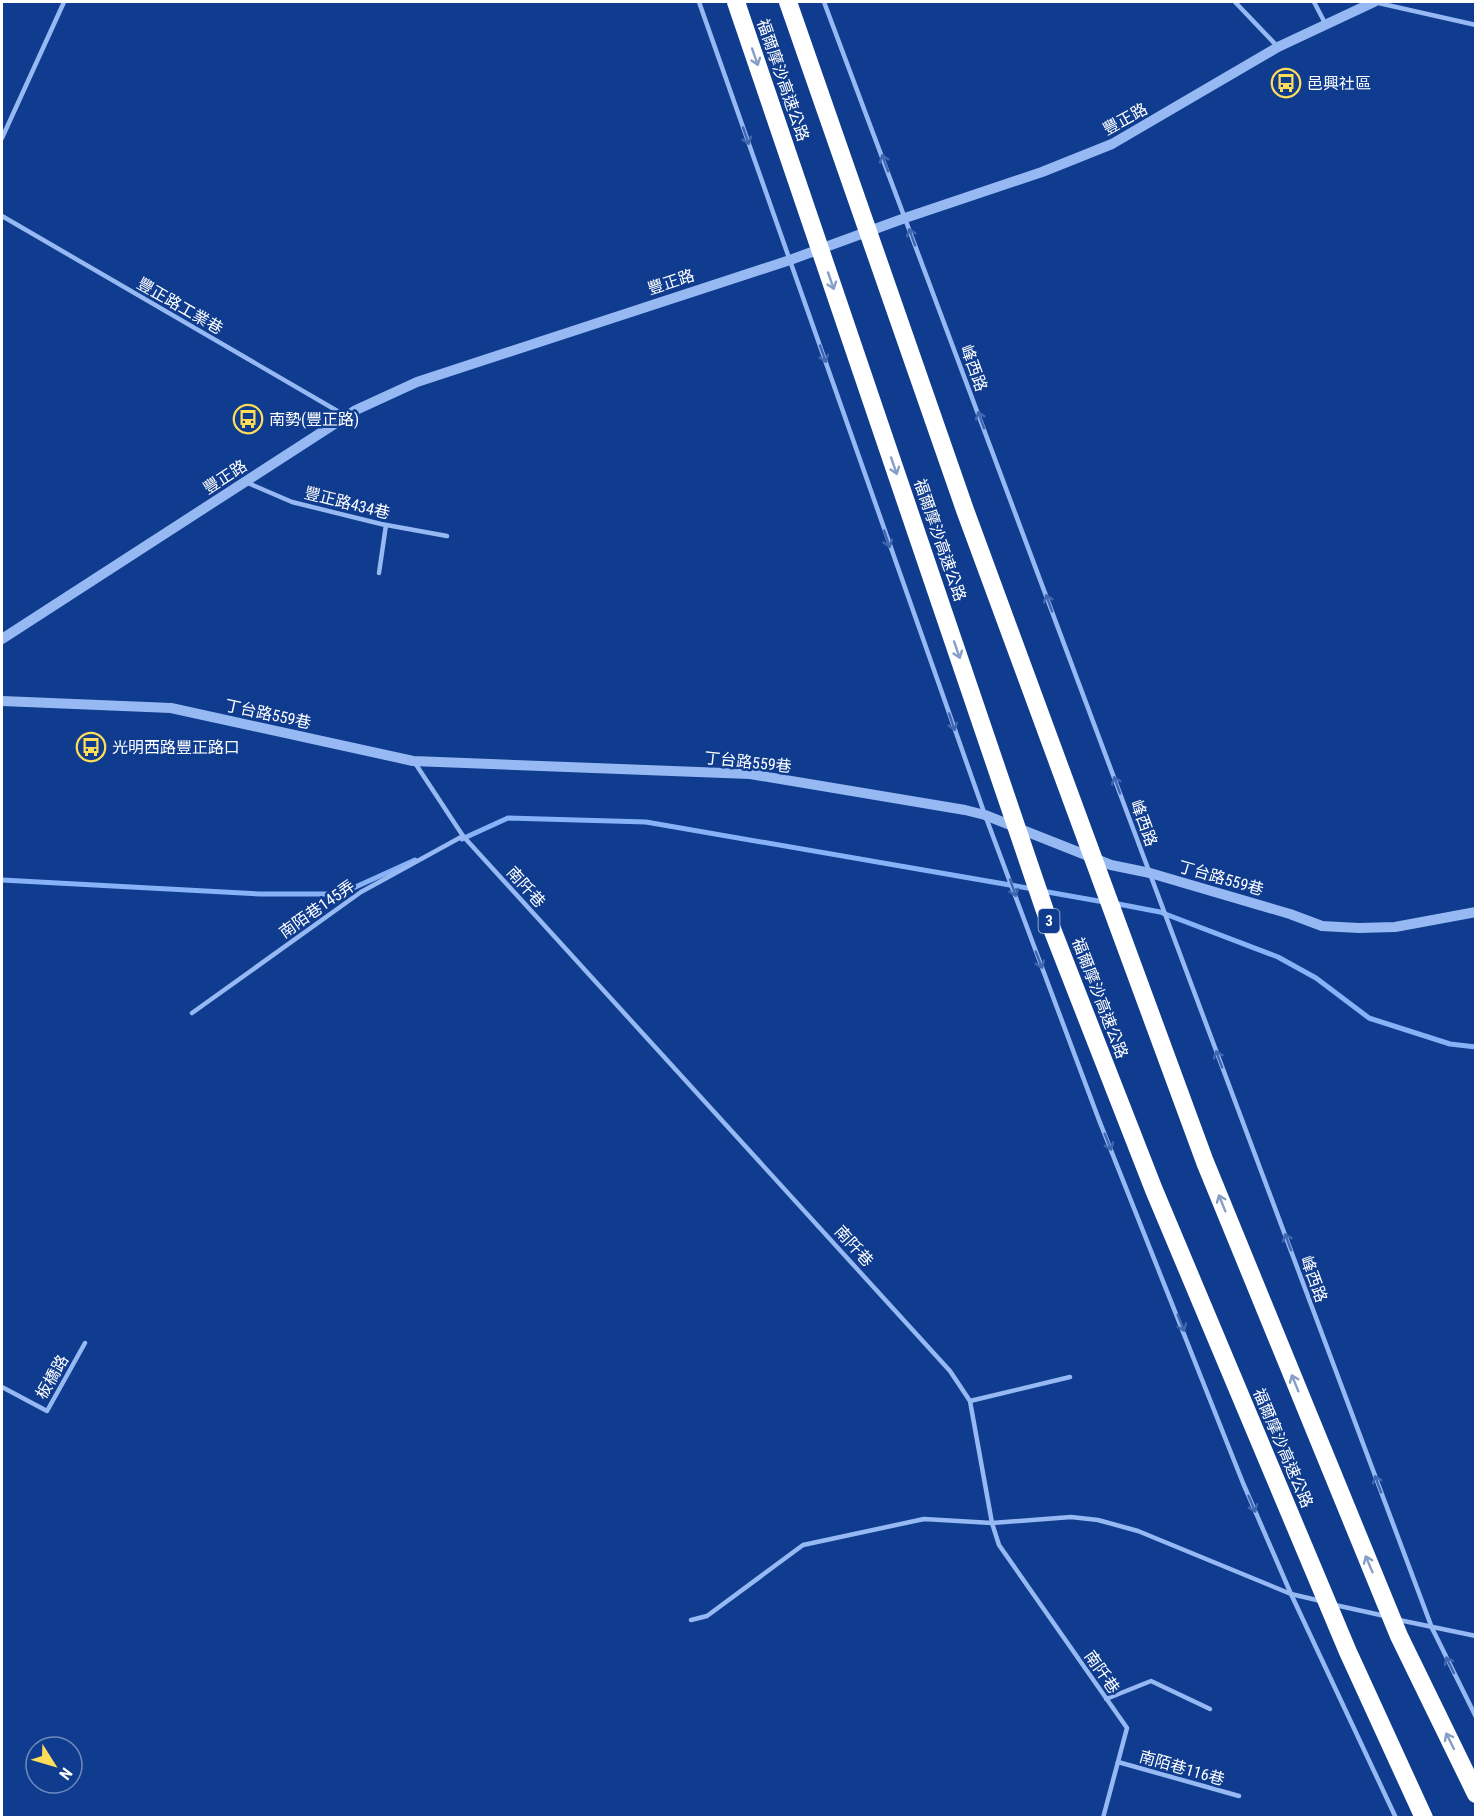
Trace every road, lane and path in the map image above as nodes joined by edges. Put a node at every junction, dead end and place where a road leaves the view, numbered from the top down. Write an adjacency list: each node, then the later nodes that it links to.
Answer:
1 (64, 2): 12 (lane)
2 (699, 2): 15 (lane, one-way to 15)
3 (736, 2): 46 (highway, 福爾摩沙高速公路 / 3, one-way to 46, bridge)
4 (788, 2): 42 (highway, 福爾摩沙高速公路, one-way to 4, bridge)
5 (824, 2): 14 (lane, 峰西路, one-way to 5)
6 (1235, 2): 11 (lane)
7 (1314, 2): 9 (lane)
8 (1374, 2): 9 (street, 豐正路); 10 (lane, 豐正路)
9 (1325, 23): 11 (street, 豐正路)
10 (1476, 25)
11 (1278, 48): 14 (street, 豐正路)
12 (2, 138)
13 (2, 216): 16 (lane, 豐正路工業巷)
14 (905, 218): 15 (street, 豐正路); 26 (lane, 峰西路, one-way to 14)
15 (790, 260): 16 (street, 豐正路); 24 (lane, one-way to 24)
16 (346, 416): 17 (street, 豐正路)
17 (245, 482): 18 (lane, 豐正路434巷); 21 (street, 豐正路)
18 (386, 525): 19 (lane, 豐正路434巷); 20 (lane)
19 (447, 536)
20 (380, 573)
21 (2, 639)
22 (2, 701): 23 (street, 丁台路559巷)
23 (413, 761): 24 (street, 丁台路559巷); 25 (lane, 南阡巷)
24 (985, 815): 26 (street, 丁台路559巷); 34 (lane, one-way to 34)
25 (463, 836): 28 (lane, 南陌巷145弄); 32 (lane, 南阡巷)
26 (1150, 873): 27 (street, 丁台路559巷); 36 (lane, 峰西路, one-way to 26)
27 (1476, 912)
28 (192, 1013)
29 (85, 1343): 31 (lane, 板橋路)
30 (1070, 1377): 32 (lane)
31 (2, 1387)
32 (970, 1401): 33 (lane, 南阡巷)
33 (992, 1523): 34 (lane); 35 (lane); 38 (lane, 南阡巷)
34 (1291, 1594): 36 (lane); 45 (lane)
35 (691, 1620)
36 (1432, 1628): 37 (lane); 40 (lane, 峰西路, one-way to 36)
37 (1476, 1636)
38 (1106, 1700): 39 (lane); 41 (lane, 南阡巷)
39 (1210, 1708)
40 (1476, 1717)
41 (1118, 1762): 43 (lane, 南陌巷116巷); 44 (lane, 南阡巷)
42 (1476, 1794)
43 (1239, 1796)
44 (1103, 1818)
45 (1396, 1818)
46 (1424, 1818)

